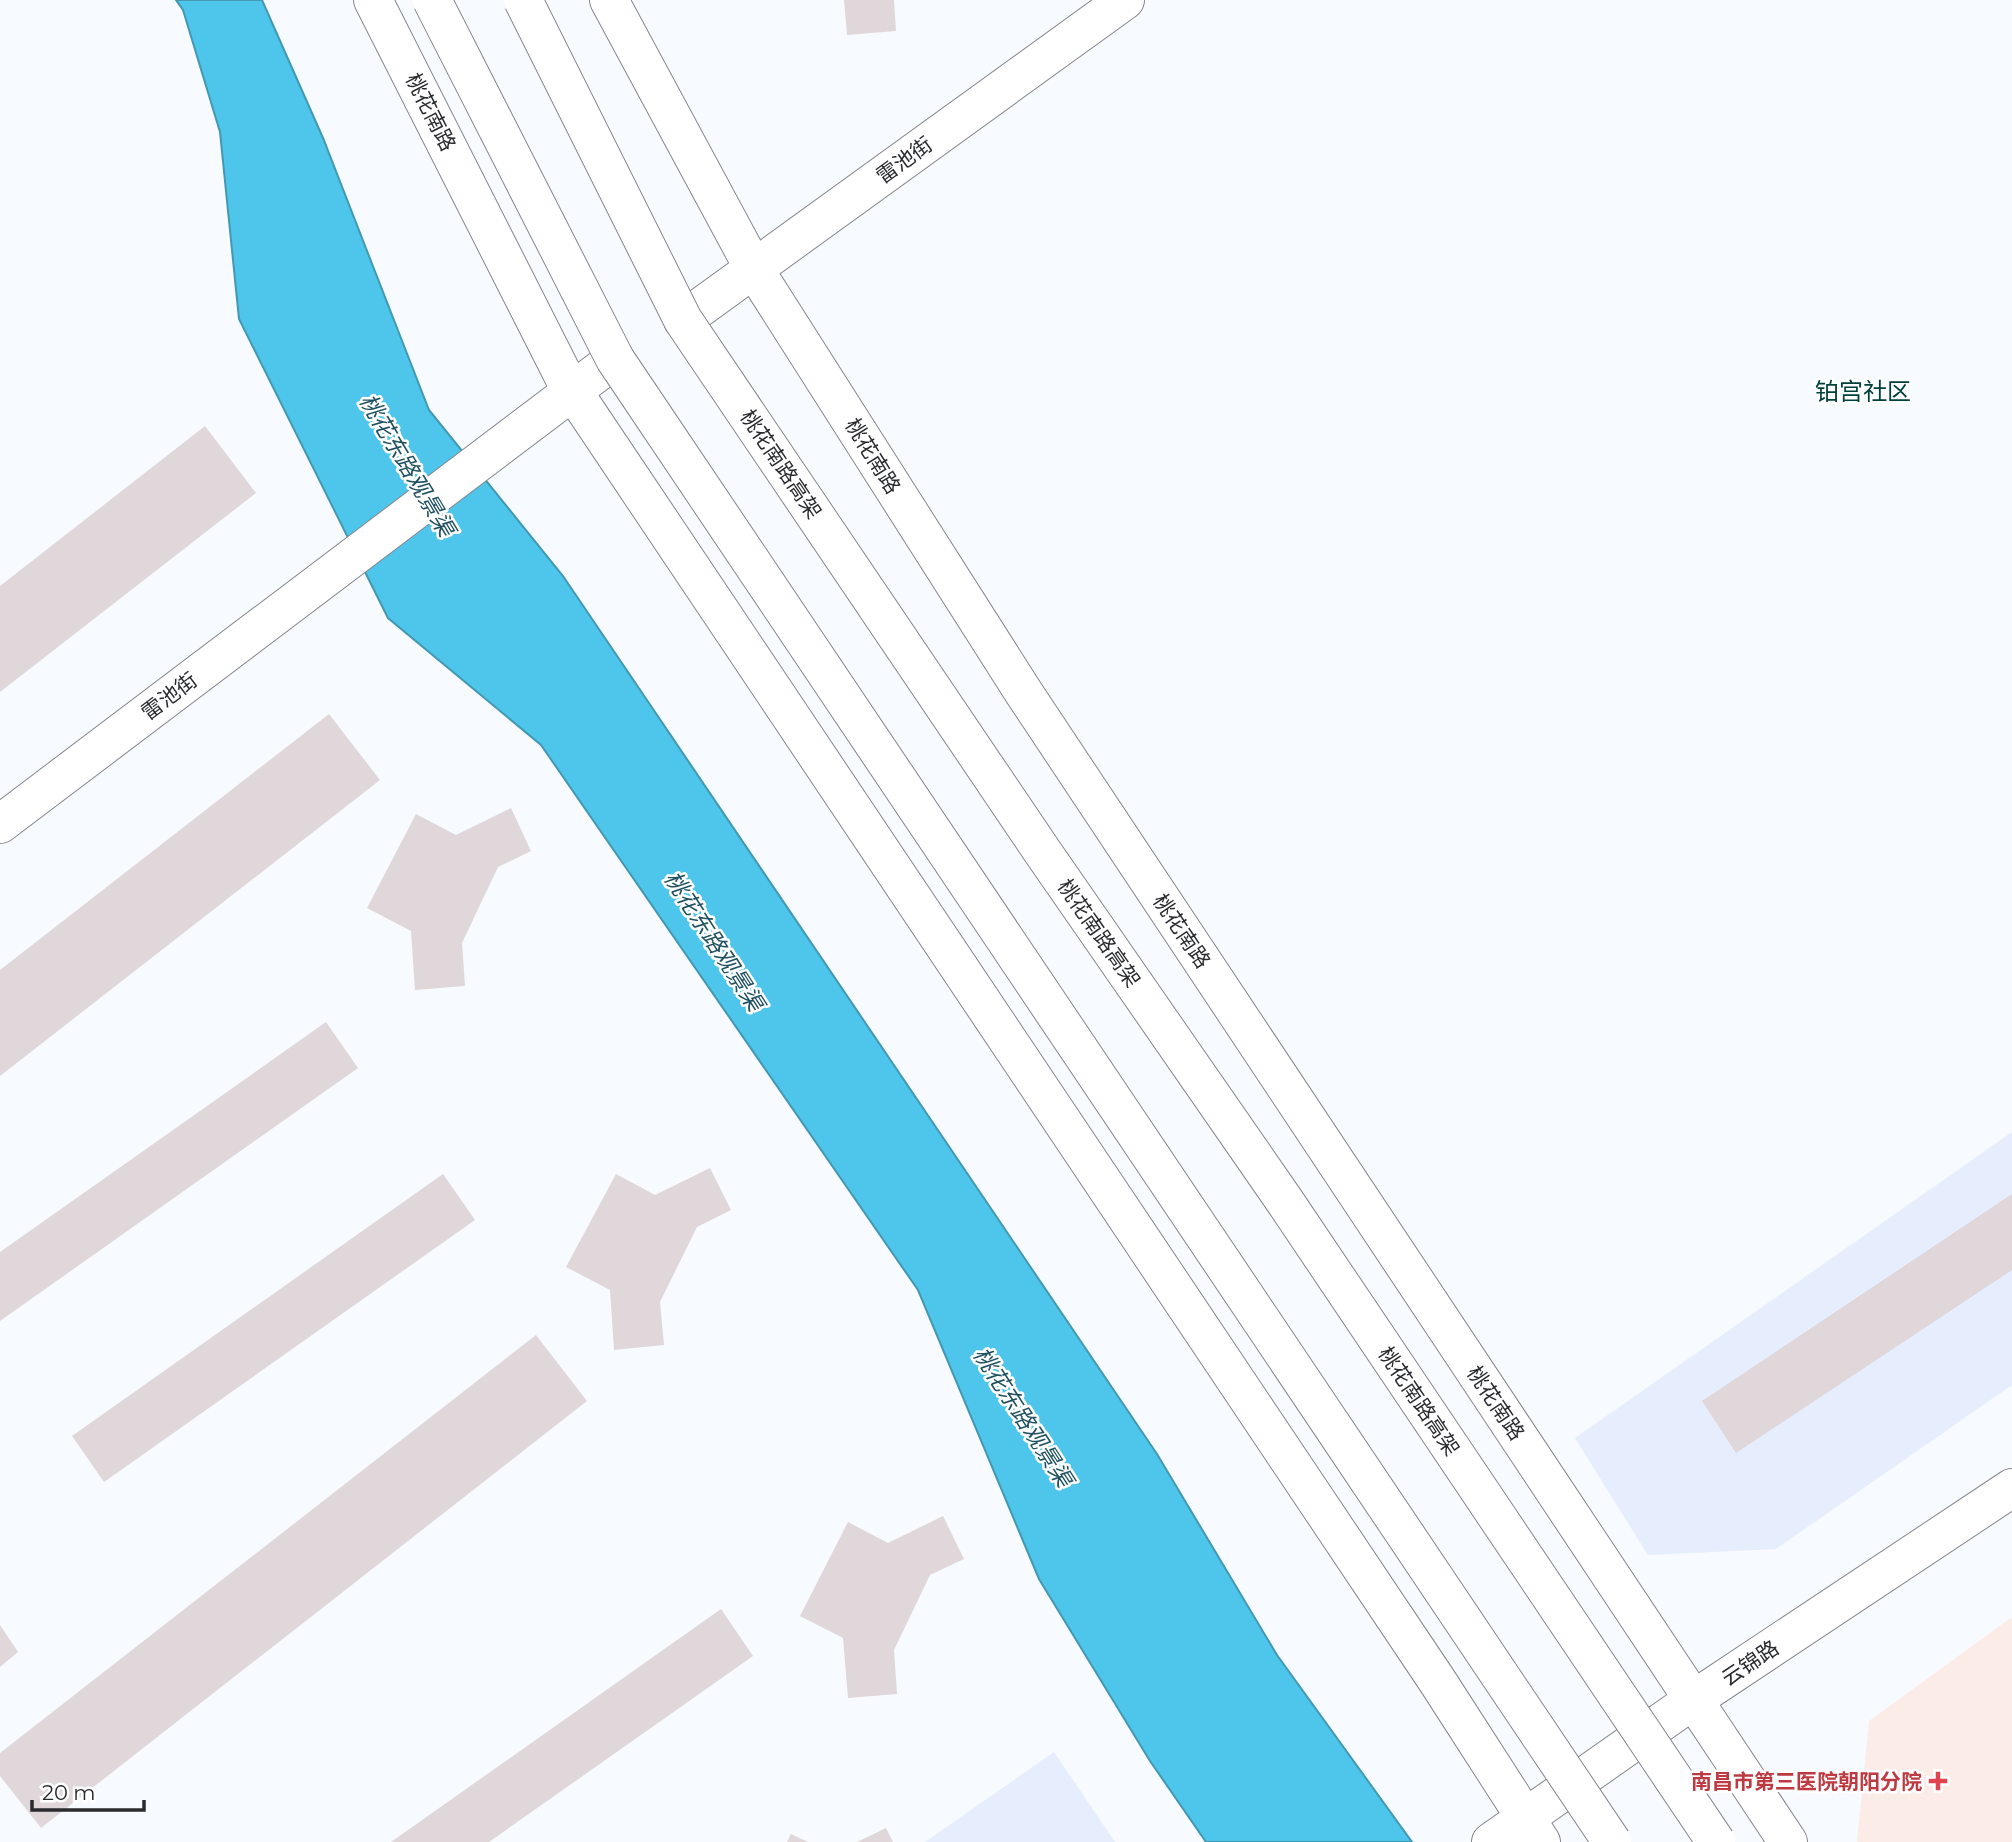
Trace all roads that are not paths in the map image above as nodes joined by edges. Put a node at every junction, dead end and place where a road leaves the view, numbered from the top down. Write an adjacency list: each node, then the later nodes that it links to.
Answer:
1 (373, 0): 9 (main road, 桃花南路)
2 (432, 0): 8 (main road, bridge)
3 (523, 0): 7 (main road, 桃花南路高架, bridge)
4 (609, 0): 6 (main road, 桃花南路)
5 (1125, 0): 6 (main road, 雷池街)
6 (754, 269): 7 (main road, 雷池街); 12 (main road, 桃花南路)
7 (683, 320): 16 (main road, 桃花南路高架, bridge)
8 (615, 359): 9 (main road, 雷池街); 15 (main road, bridge)
9 (573, 391): 10 (main road, 雷池街); 13 (main road, 桃花南路)
10 (0, 824)
11 (2012, 1489): 12 (main road, 云锦路)
12 (1693, 1700): 13 (main road, 云锦路); 17 (main road, 桃花南路)
13 (1533, 1830): 14 (main road, 云锦路)
14 (1491, 1842)
15 (1612, 1842)
16 (1716, 1842)
17 (1788, 1842)

